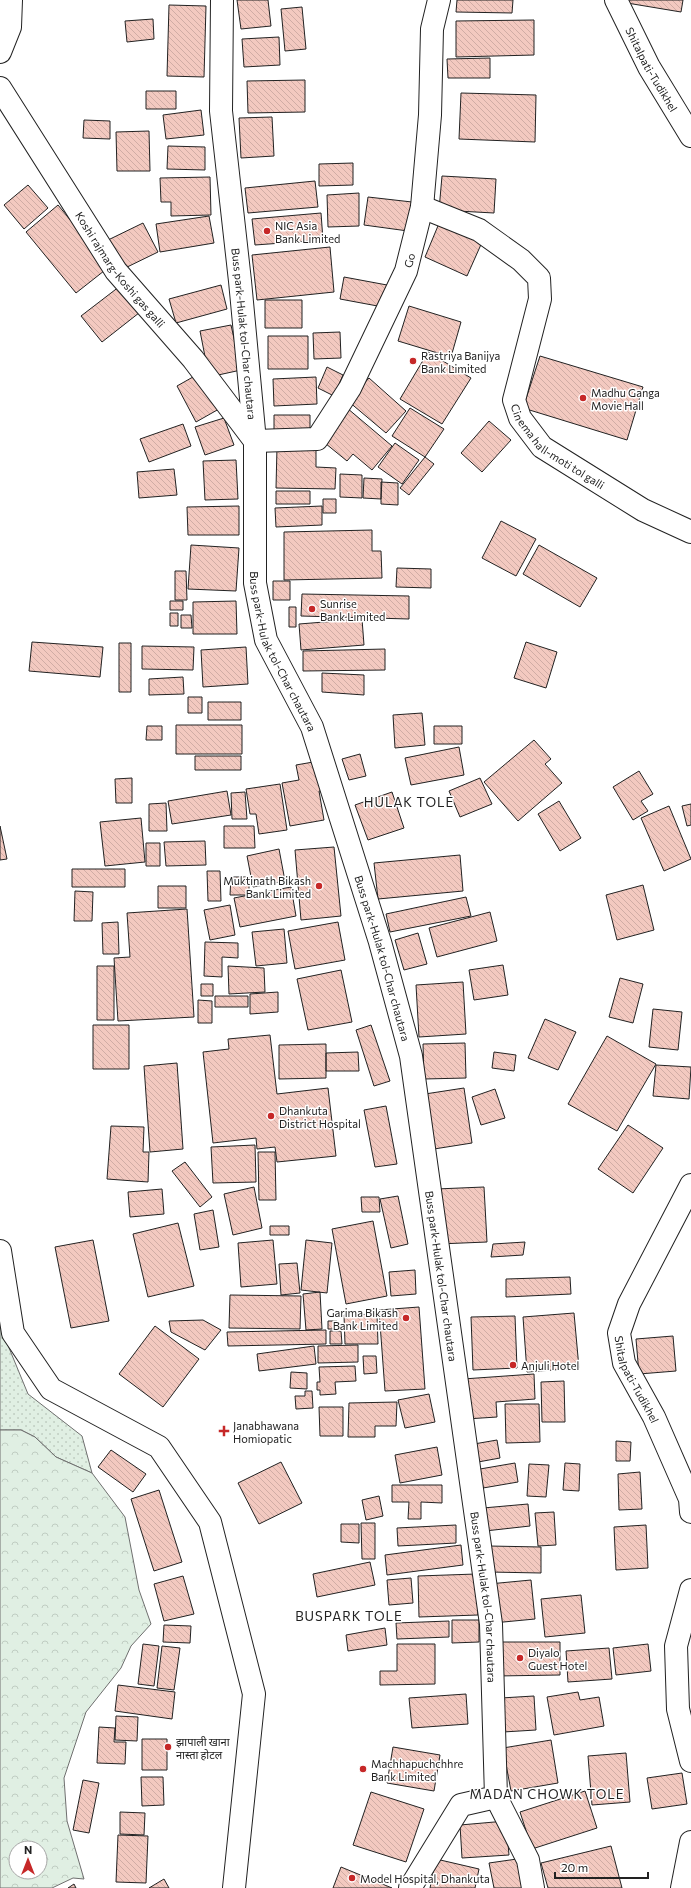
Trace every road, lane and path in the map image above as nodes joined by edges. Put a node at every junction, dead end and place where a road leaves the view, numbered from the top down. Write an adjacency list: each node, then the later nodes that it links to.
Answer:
1 (11, 0): 5 (street)
2 (222, 0): 9 (street, Buss park-Hulak tol-Char chautara)
3 (439, 0): 8 (street, Go)
4 (616, 0): 7 (street, Shitalpati-Tudikhel)
5 (0, 52)
6 (0, 88): 9 (street, Koshi rajmarg-Koshi gas galli)
7 (691, 136)
8 (422, 207): 9 (street, Go); 10 (street, Cinema hall-moti tol galli)
9 (255, 441): 16 (street, Buss park-Hulak tol-Char chautara)
10 (691, 532)
11 (691, 1184): 13 (street, Shitalpati-Tudikhel)
12 (0, 1251): 18 (street)
13 (691, 1512)
14 (691, 1590): 15 (street)
15 (691, 1760)
16 (496, 1797): 19 (street); 20 (street)
17 (691, 1842): 21 (street)
18 (234, 1888)
19 (410, 1888)
20 (534, 1888)
21 (682, 1888)

